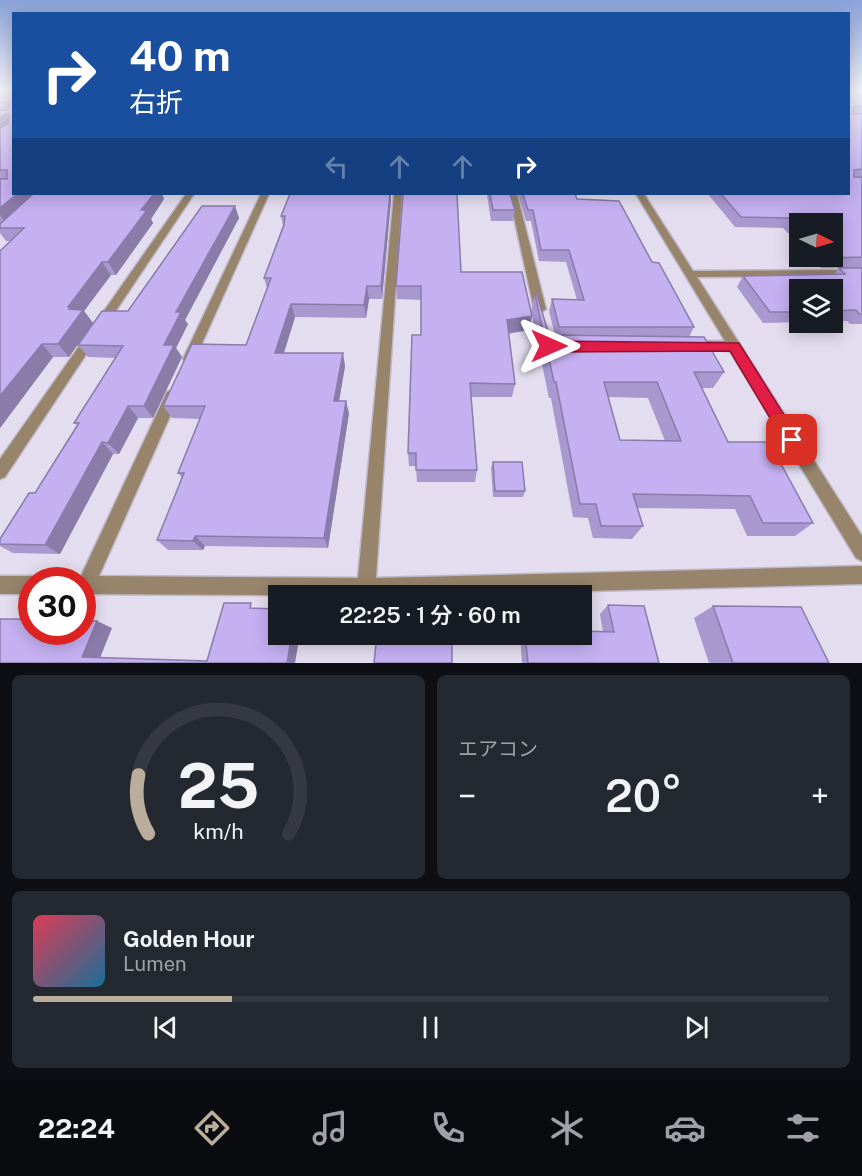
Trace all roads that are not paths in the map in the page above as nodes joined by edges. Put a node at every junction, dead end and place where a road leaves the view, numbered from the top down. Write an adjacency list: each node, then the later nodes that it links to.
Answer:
1 (189, 195): 11 (street)
2 (265, 195): 13 (street)
3 (398, 195): 18 (street)
4 (513, 195): 8 (street)
5 (641, 195): 7 (street)
6 (862, 273): 7 (street)
7 (688, 274): 10 (street)
8 (543, 323)
9 (676, 346): 10 (street)
10 (734, 346): 12 (street)
11 (0, 472)
12 (862, 552)
13 (92, 567)
14 (862, 575): 19 (street)
15 (0, 585): 16 (street)
16 (18, 585)
17 (96, 585): 20 (street)
18 (366, 585)
19 (449, 585)
20 (268, 586)

